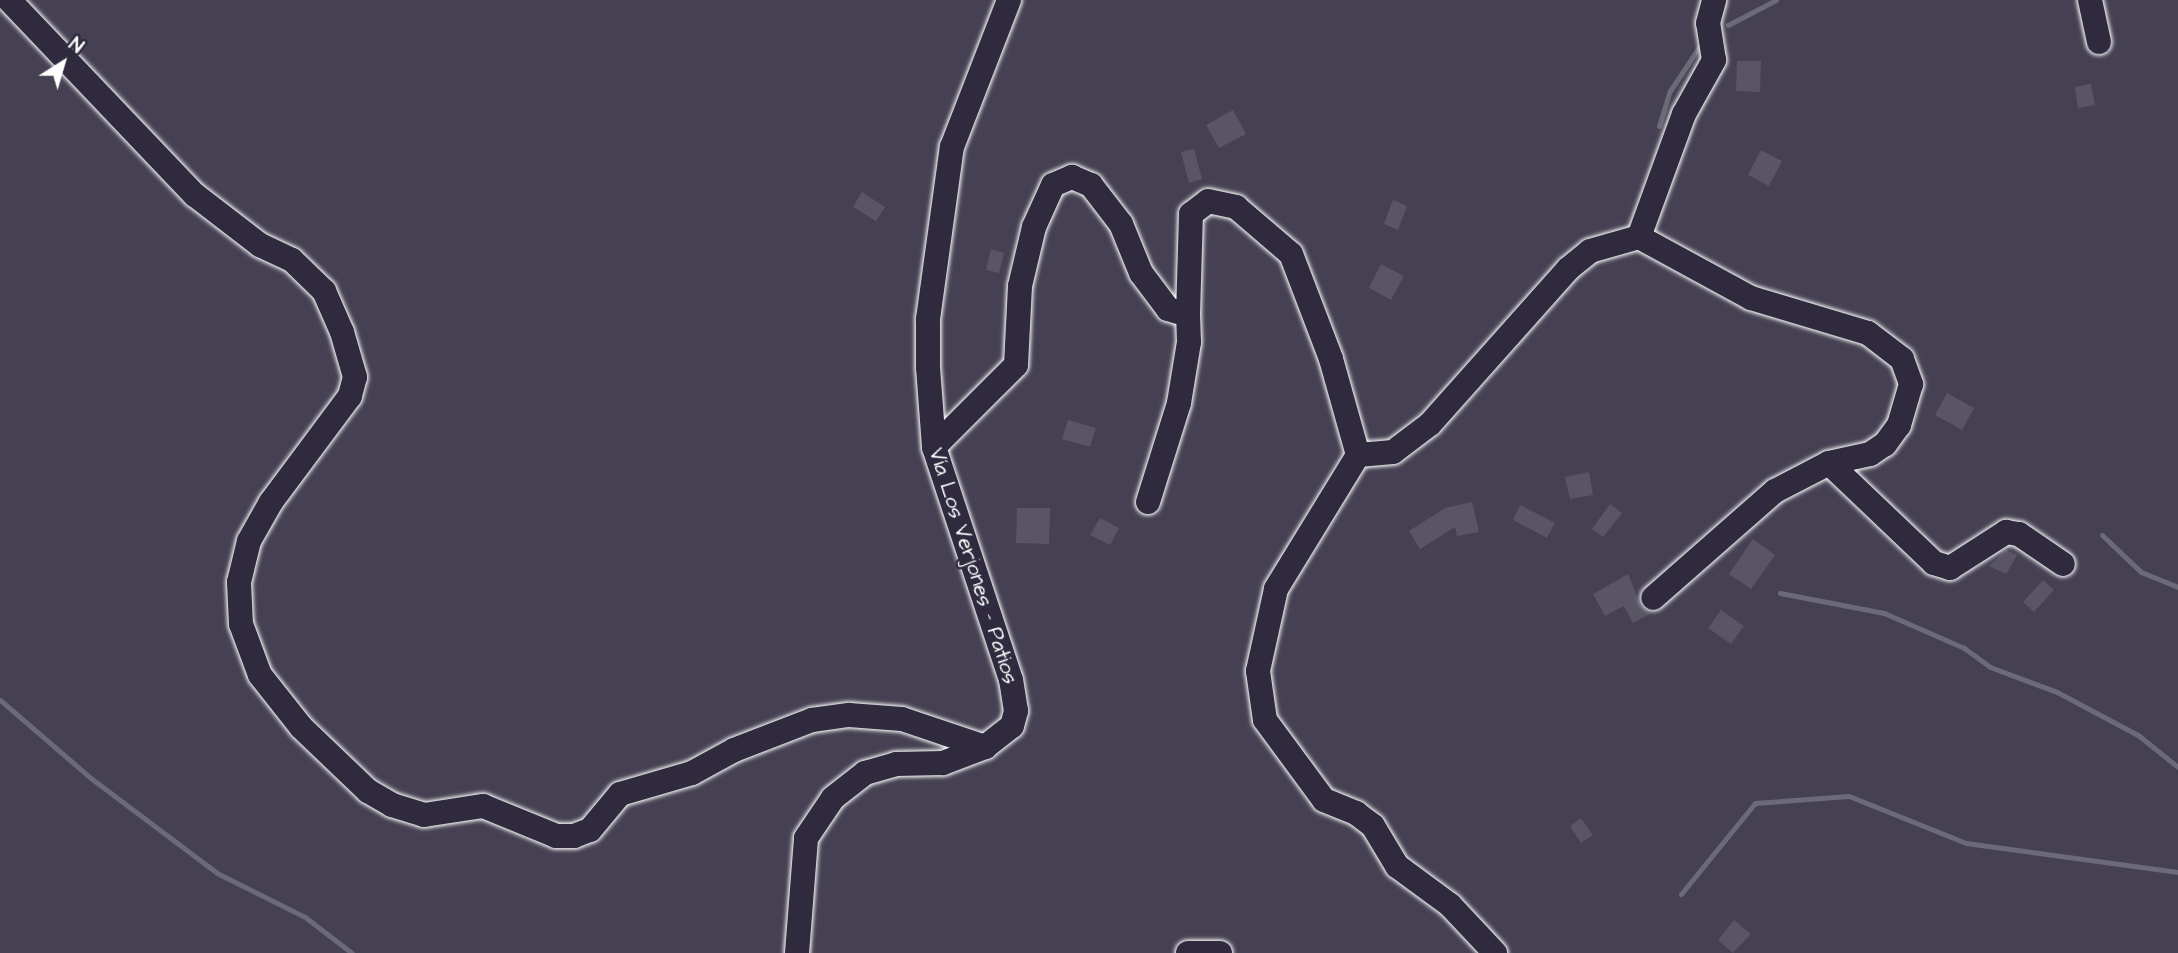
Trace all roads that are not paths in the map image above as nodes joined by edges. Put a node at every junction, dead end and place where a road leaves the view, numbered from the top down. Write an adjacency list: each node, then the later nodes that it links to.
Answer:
1 (9, 0): 14 (street)
2 (1009, 0): 8 (street, Vía Los Verjones - Patios)
3 (1714, 0): 6 (street)
4 (2090, 0): 5 (street)
5 (2099, 42)
6 (1639, 237): 9 (street); 10 (street)
7 (1188, 315): 8 (street); 9 (street); 11 (street)
8 (934, 447): 14 (street, Vía Los Verjones - Patios)
9 (1358, 456): 18 (street)
10 (1829, 463): 12 (street); 13 (street)
11 (1148, 502)
12 (2063, 564)
13 (1653, 598)
14 (985, 747): 15 (street)
15 (797, 953)
16 (1188, 953): 17 (street)
17 (1220, 953)
18 (1495, 953)

